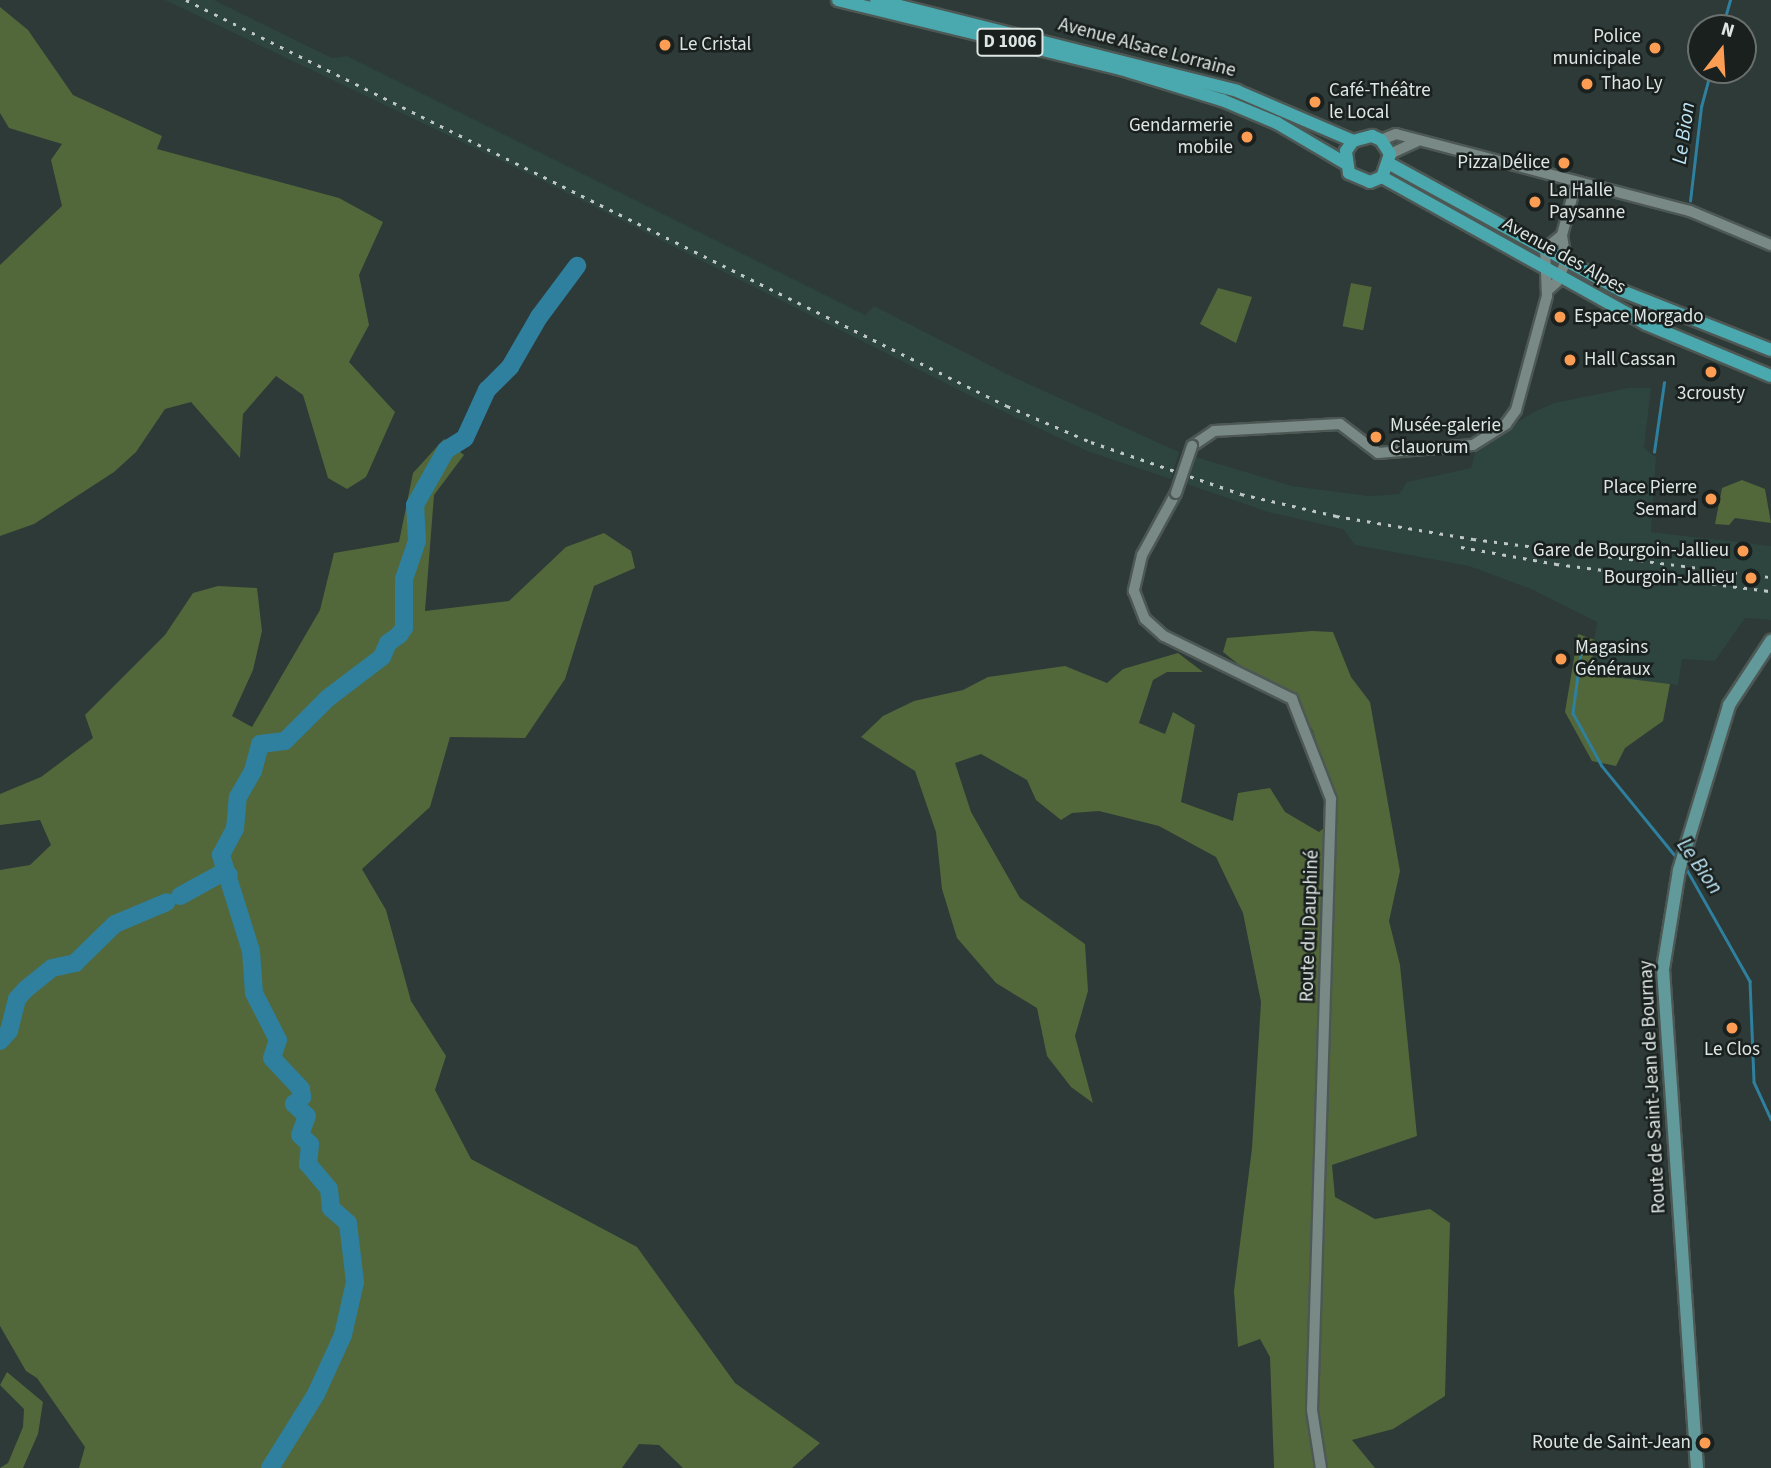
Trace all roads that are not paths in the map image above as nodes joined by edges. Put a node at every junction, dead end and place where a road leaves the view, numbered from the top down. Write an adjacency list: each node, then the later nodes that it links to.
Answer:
1 (838, 0): 7 (main road, Avenue des Alpes / D 1006)
2 (876, 0): 4 (main road, Avenue Alsace Lorraine / D 1006)
3 (1381, 140): 4 (main road); 5 (street); 6 (main road, Avenue des Alpes)
4 (1353, 141): 7 (main road)
5 (1416, 142): 6 (street); 9 (street)
6 (1390, 159): 8 (main road); 12 (main road, Avenue des Alpes)
7 (1345, 163): 8 (main road, Avenue des Alpes)
8 (1382, 177): 14 (main road, Avenue des Alpes)
9 (1576, 183): 10 (street); 11 (street)
10 (1562, 235): 12 (street); 13 (street)
11 (1771, 245)
12 (1545, 249): 13 (main road, Avenue des Alpes); 14 (street)
13 (1566, 261): 15 (street); 17 (main road, Avenue des Alpes)
14 (1543, 266): 15 (main road, Avenue des Alpes); 16 (street)
15 (1560, 276): 16 (street); 18 (main road, Avenue des Alpes)
16 (1547, 291): 20 (street, Route du Dauphiné, bridge)
17 (1771, 350)
18 (1771, 376)
19 (1771, 641): 21 (main road, Route de Saint-Jean de Bournay)
20 (1321, 1468)
21 (1697, 1468)

